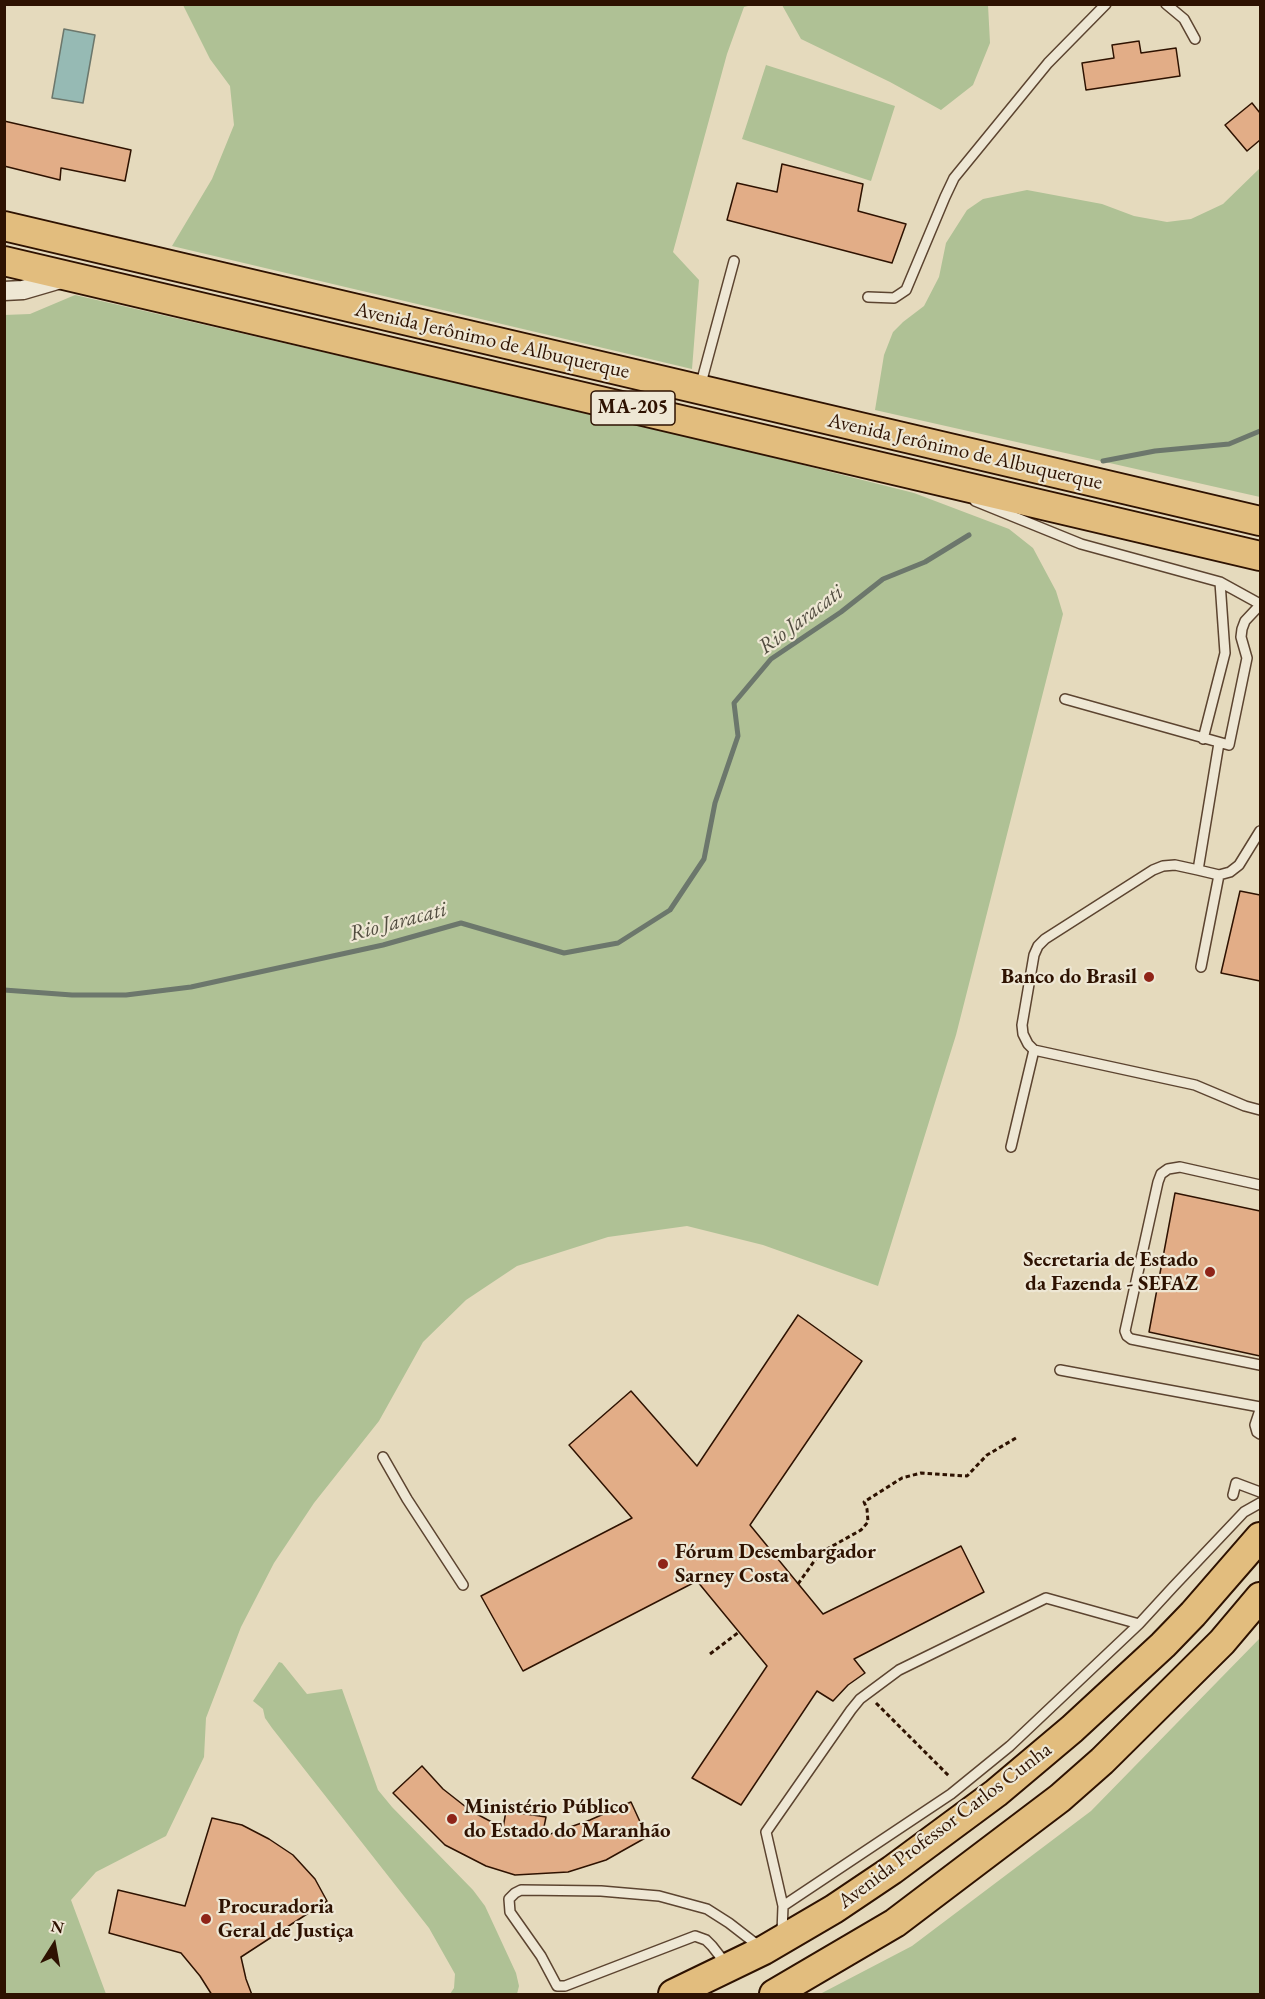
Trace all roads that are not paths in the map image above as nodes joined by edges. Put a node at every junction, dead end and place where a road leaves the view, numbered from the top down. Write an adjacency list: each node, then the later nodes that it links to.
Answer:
1 (1106, 4): 9 (lane)
2 (1168, 5): 3 (lane)
3 (1195, 39)
4 (4, 226): 10 (main road, Avenida Jerônimo de Albuquerque / MA-205)
5 (4, 261): 7 (main road, Avenida Jerônimo de Albuquerque / MA-205)
6 (734, 261): 10 (lane)
7 (71, 277): 8 (street, Avenida Jerônimo de Albuquerque); 11 (main road, Avenida Jerônimo de Albuquerque / MA-205)
8 (4, 291)
9 (868, 297)
10 (699, 389): 12 (main road, Avenida Jerônimo de Albuquerque / MA-205)
11 (915, 474): 15 (main road, Avenida Jerônimo de Albuquerque / MA-205); 16 (lane)
12 (1189, 504): 13 (main road); 14 (main road, Avenida Jerônimo de Albuquerque / MA-205)
13 (1260, 512)
14 (1260, 521)
15 (1260, 556)
16 (1220, 582): 17 (lane); 19 (lane)
17 (1260, 604): 20 (lane)
18 (1065, 699): 19 (lane)
19 (1203, 739): 20 (lane)
20 (1224, 744): 22 (lane)
21 (1260, 831): 23 (lane)
22 (1198, 870): 23 (lane); 25 (lane)
23 (1219, 875): 24 (lane)
24 (1201, 967)
25 (1035, 1050): 26 (lane); 27 (lane)
26 (1260, 1110)
27 (1011, 1147)
28 (1260, 1185): 29 (lane)
29 (1260, 1365)
30 (1060, 1370): 31 (lane)
31 (1260, 1408): 32 (lane)
32 (1260, 1434)
33 (383, 1457): 39 (lane)
34 (1260, 1492): 35 (lane)
35 (1233, 1495)
36 (1260, 1503): 41 (lane)
37 (1260, 1537): 43 (main road, Avenida Professor Carlos Cunha)
38 (1260, 1552): 42 (main road)
39 (463, 1585)
40 (1260, 1597): 42 (main road, Avenida Professor Carlos Cunha)
41 (1139, 1624): 45 (lane); 45 (lane)
42 (1222, 1642): 44 (main road, Avenida Professor Carlos Cunha)
43 (1162, 1645): 44 (main road); 46 (main road, Avenida Professor Carlos Cunha)
44 (1102, 1761): 49 (main road, Avenida Professor Carlos Cunha)
45 (783, 1906): 46 (lane)
46 (773, 1945): 47 (main road, Avenida Professor Carlos Cunha); 47 (lane)
47 (729, 1968): 48 (main road, Avenida Professor Carlos Cunha)
48 (673, 1995)
49 (774, 1995)

